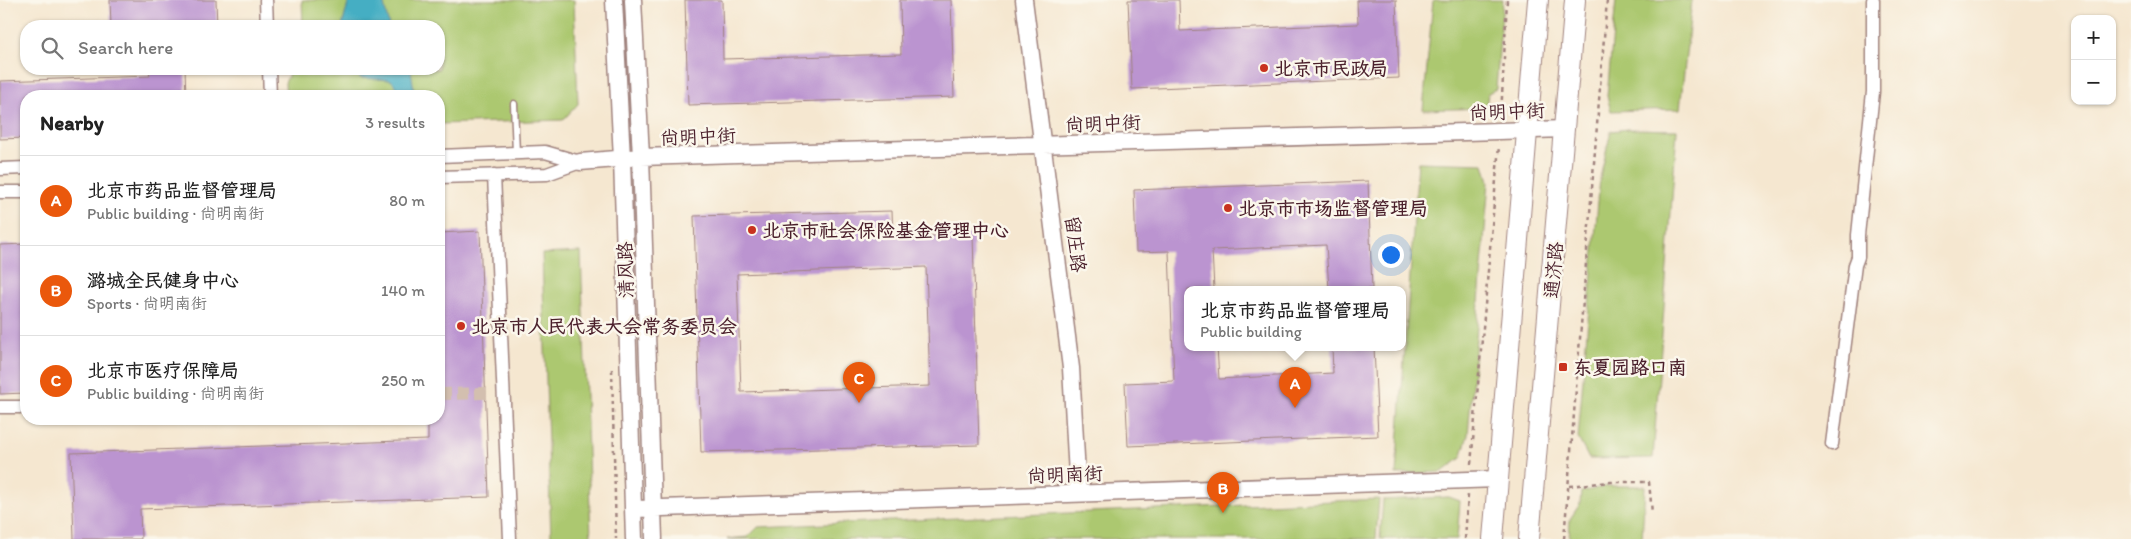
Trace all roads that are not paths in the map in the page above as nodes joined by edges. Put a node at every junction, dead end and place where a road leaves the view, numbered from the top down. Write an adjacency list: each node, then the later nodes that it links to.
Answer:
1 (266, 0): 8 (street)
2 (614, 0): 18 (street, 清风路)
3 (633, 0): 17 (street, 清风路)
4 (1024, 0): 14 (street, 留庄路)
5 (1538, 0): 13 (main road, 通济路)
6 (1575, 0): 12 (main road, 通济路)
7 (1874, 0): 28 (street)
8 (268, 20)
9 (269, 75): 10 (street)
10 (270, 90)
11 (514, 104): 15 (lane)
12 (1565, 130): 13 (street, 尚明中街); 37 (main road, 通济路)
13 (1527, 131): 14 (street, 尚明中街); 29 (main road, 通济路)
14 (1043, 145): 17 (street, 尚明中街); 30 (street, 留庄路)
15 (516, 153): 16 (street); 19 (street)
16 (445, 156)
17 (641, 157): 18 (street, 尚明中街); 32 (street, 清风路)
18 (622, 159): 19 (street, 尚明中街); 31 (street, 清风路)
19 (580, 162): 22 (street)
20 (20, 168): 21 (street)
21 (0, 169)
22 (494, 175): 23 (street); 33 (street)
23 (445, 177)
24 (0, 192): 25 (street)
25 (20, 192)
26 (0, 407): 27 (street)
27 (20, 407)
28 (1832, 444)
29 (1498, 479): 30 (street, 尚明南街); 36 (main road, 通济路)
30 (1078, 493): 32 (street, 尚明南街)
31 (633, 508): 32 (street, 尚明南街); 34 (street, 清风路)
32 (653, 508): 35 (street, 清风路)
33 (510, 539)
34 (634, 539)
35 (654, 539)
36 (1493, 539)
37 (1529, 539)

